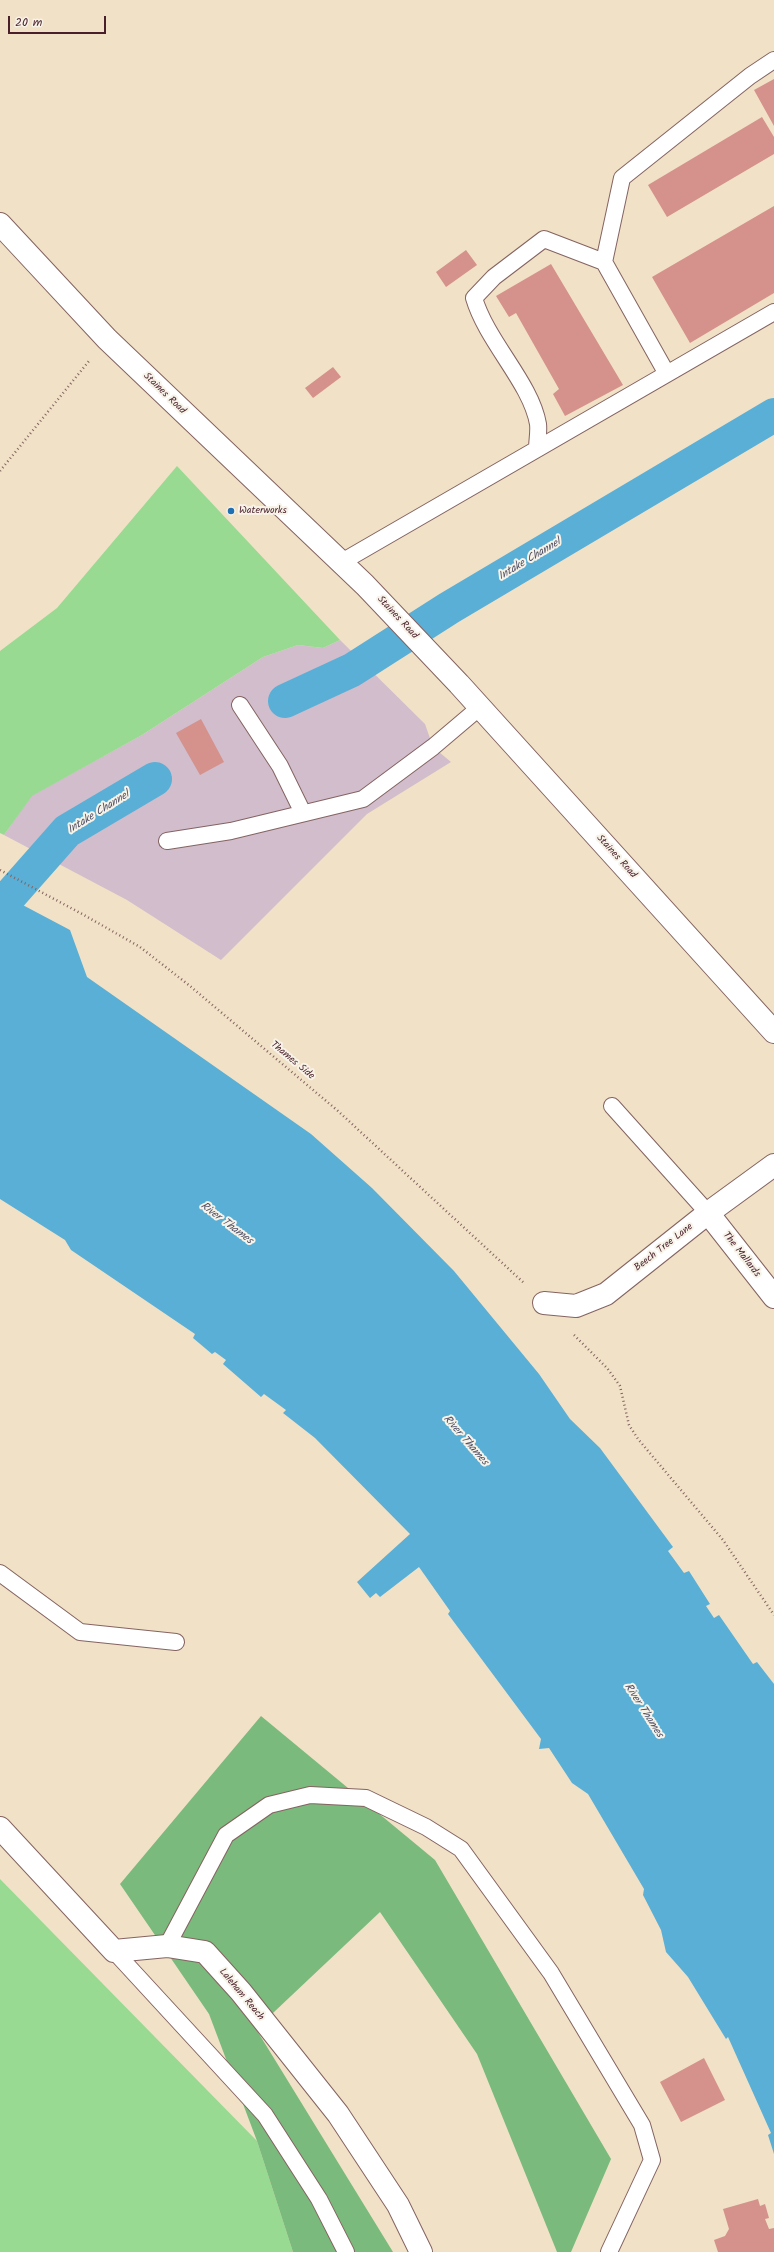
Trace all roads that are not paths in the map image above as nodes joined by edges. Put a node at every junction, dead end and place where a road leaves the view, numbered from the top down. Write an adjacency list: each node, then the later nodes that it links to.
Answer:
1 (774, 60): 3 (lane)
2 (0, 224): 7 (main road, Staines Road)
3 (604, 262): 5 (lane); 6 (lane)
4 (774, 312): 5 (lane)
5 (667, 374): 6 (lane)
6 (537, 449): 7 (lane)
7 (340, 563): 9 (main road, Staines Road)
8 (240, 705): 10 (lane)
9 (479, 708): 10 (lane); 12 (main road, Staines Road)
10 (303, 813): 11 (lane)
11 (167, 840)
12 (774, 1032)
13 (612, 1106): 15 (lane)
14 (774, 1165): 15 (main road, Beech Tree Lane)
15 (708, 1213): 16 (main road, The Mallards); 17 (main road, Beech Tree Lane)
16 (774, 1297)
17 (544, 1303)
18 (0, 1573): 19 (lane)
19 (176, 1642)
20 (0, 1828): 22 (main road)
21 (167, 1946): 22 (main road, Laleham Reach); 24 (main road, Laleham Reach); 25 (lane)
22 (114, 1951): 23 (lane)
23 (346, 2252)
24 (422, 2252)
25 (609, 2252)

